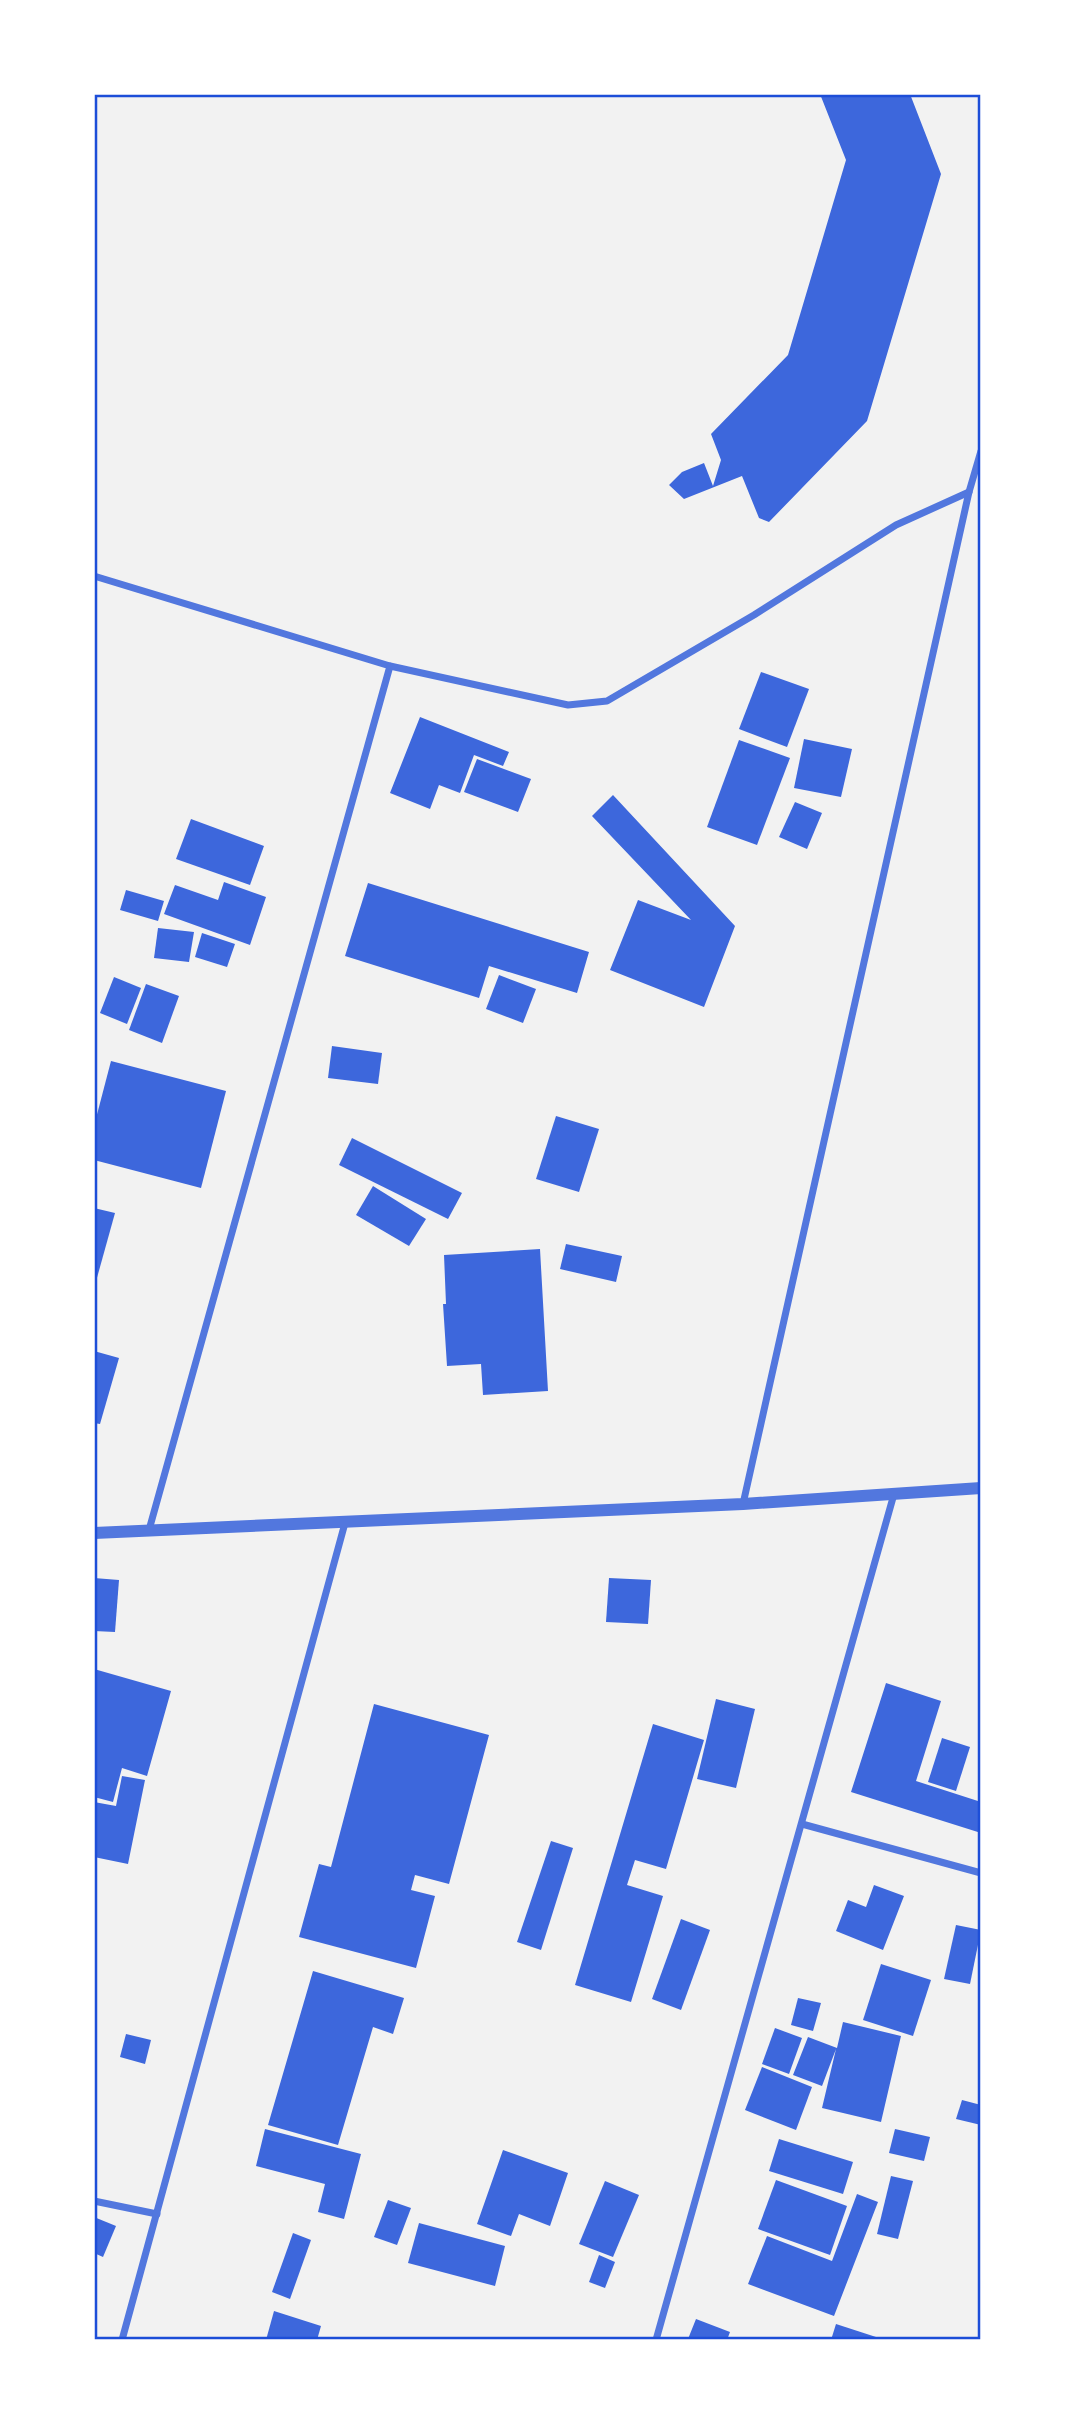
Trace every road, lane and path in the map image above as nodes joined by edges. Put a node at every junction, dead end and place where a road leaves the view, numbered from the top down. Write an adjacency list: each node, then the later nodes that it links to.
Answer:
1 (981, 451): 2 (street)
2 (969, 492): 4 (street); 7 (street)
3 (94, 576): 4 (street)
4 (390, 666): 9 (street)
5 (981, 1488): 6 (street)
6 (894, 1494): 7 (street); 11 (street)
7 (743, 1504): 8 (street)
8 (345, 1523): 9 (street); 14 (street)
9 (149, 1530): 10 (street)
10 (94, 1533)
11 (802, 1824): 12 (street); 16 (street)
12 (981, 1872)
13 (94, 2201): 14 (street)
14 (157, 2214): 15 (street)
15 (122, 2340)
16 (656, 2340)

